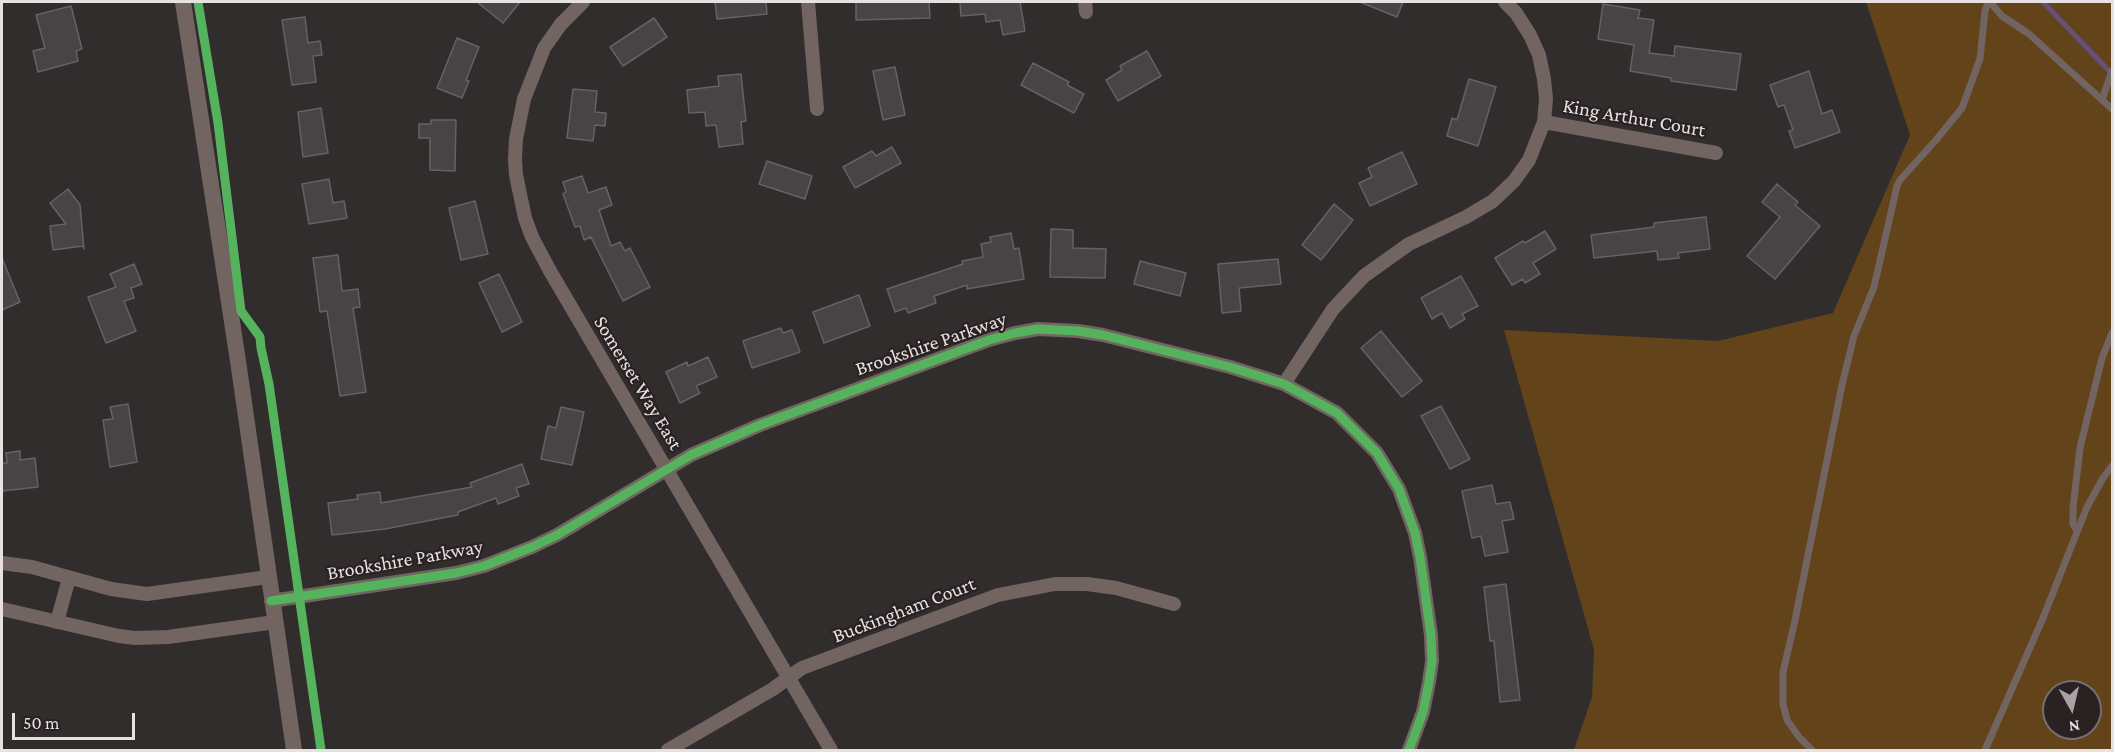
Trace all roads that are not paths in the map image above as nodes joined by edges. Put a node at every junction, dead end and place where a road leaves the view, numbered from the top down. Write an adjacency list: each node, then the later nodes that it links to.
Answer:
1 (183, 2): 18 (street)
2 (583, 2): 15 (street, Somerset Way East)
3 (808, 2): 8 (street)
4 (1505, 2): 10 (street)
5 (1989, 2): 7 (lane); 30 (lane)
6 (2112, 71): 7 (lane)
7 (2102, 100): 9 (lane)
8 (817, 109)
9 (2112, 109)
10 (1544, 122): 11 (street, King Arthur Court); 13 (street)
11 (1716, 153)
12 (2112, 333): 16 (lane)
13 (1284, 384): 15 (street, Brookshire Parkway); 29 (street, Brookshire Parkway)
14 (2112, 466): 16 (lane)
15 (667, 469): 20 (street, Brookshire Parkway); 25 (street, Somerset Way East)
16 (2077, 531): 31 (lane)
17 (2, 563): 19 (street)
18 (268, 577): 19 (street); 20 (street)
19 (69, 578): 23 (street)
20 (271, 601): 24 (street)
21 (1174, 604): 25 (street, Buckingham Court)
22 (2, 609): 23 (street)
23 (57, 622): 24 (street)
24 (274, 622): 26 (street)
25 (789, 678): 27 (street, Buckingham Court); 28 (street, Somerset Way East)
26 (294, 750)
27 (668, 750)
28 (831, 750)
29 (1409, 750)
30 (1812, 750)
31 (1985, 750)

